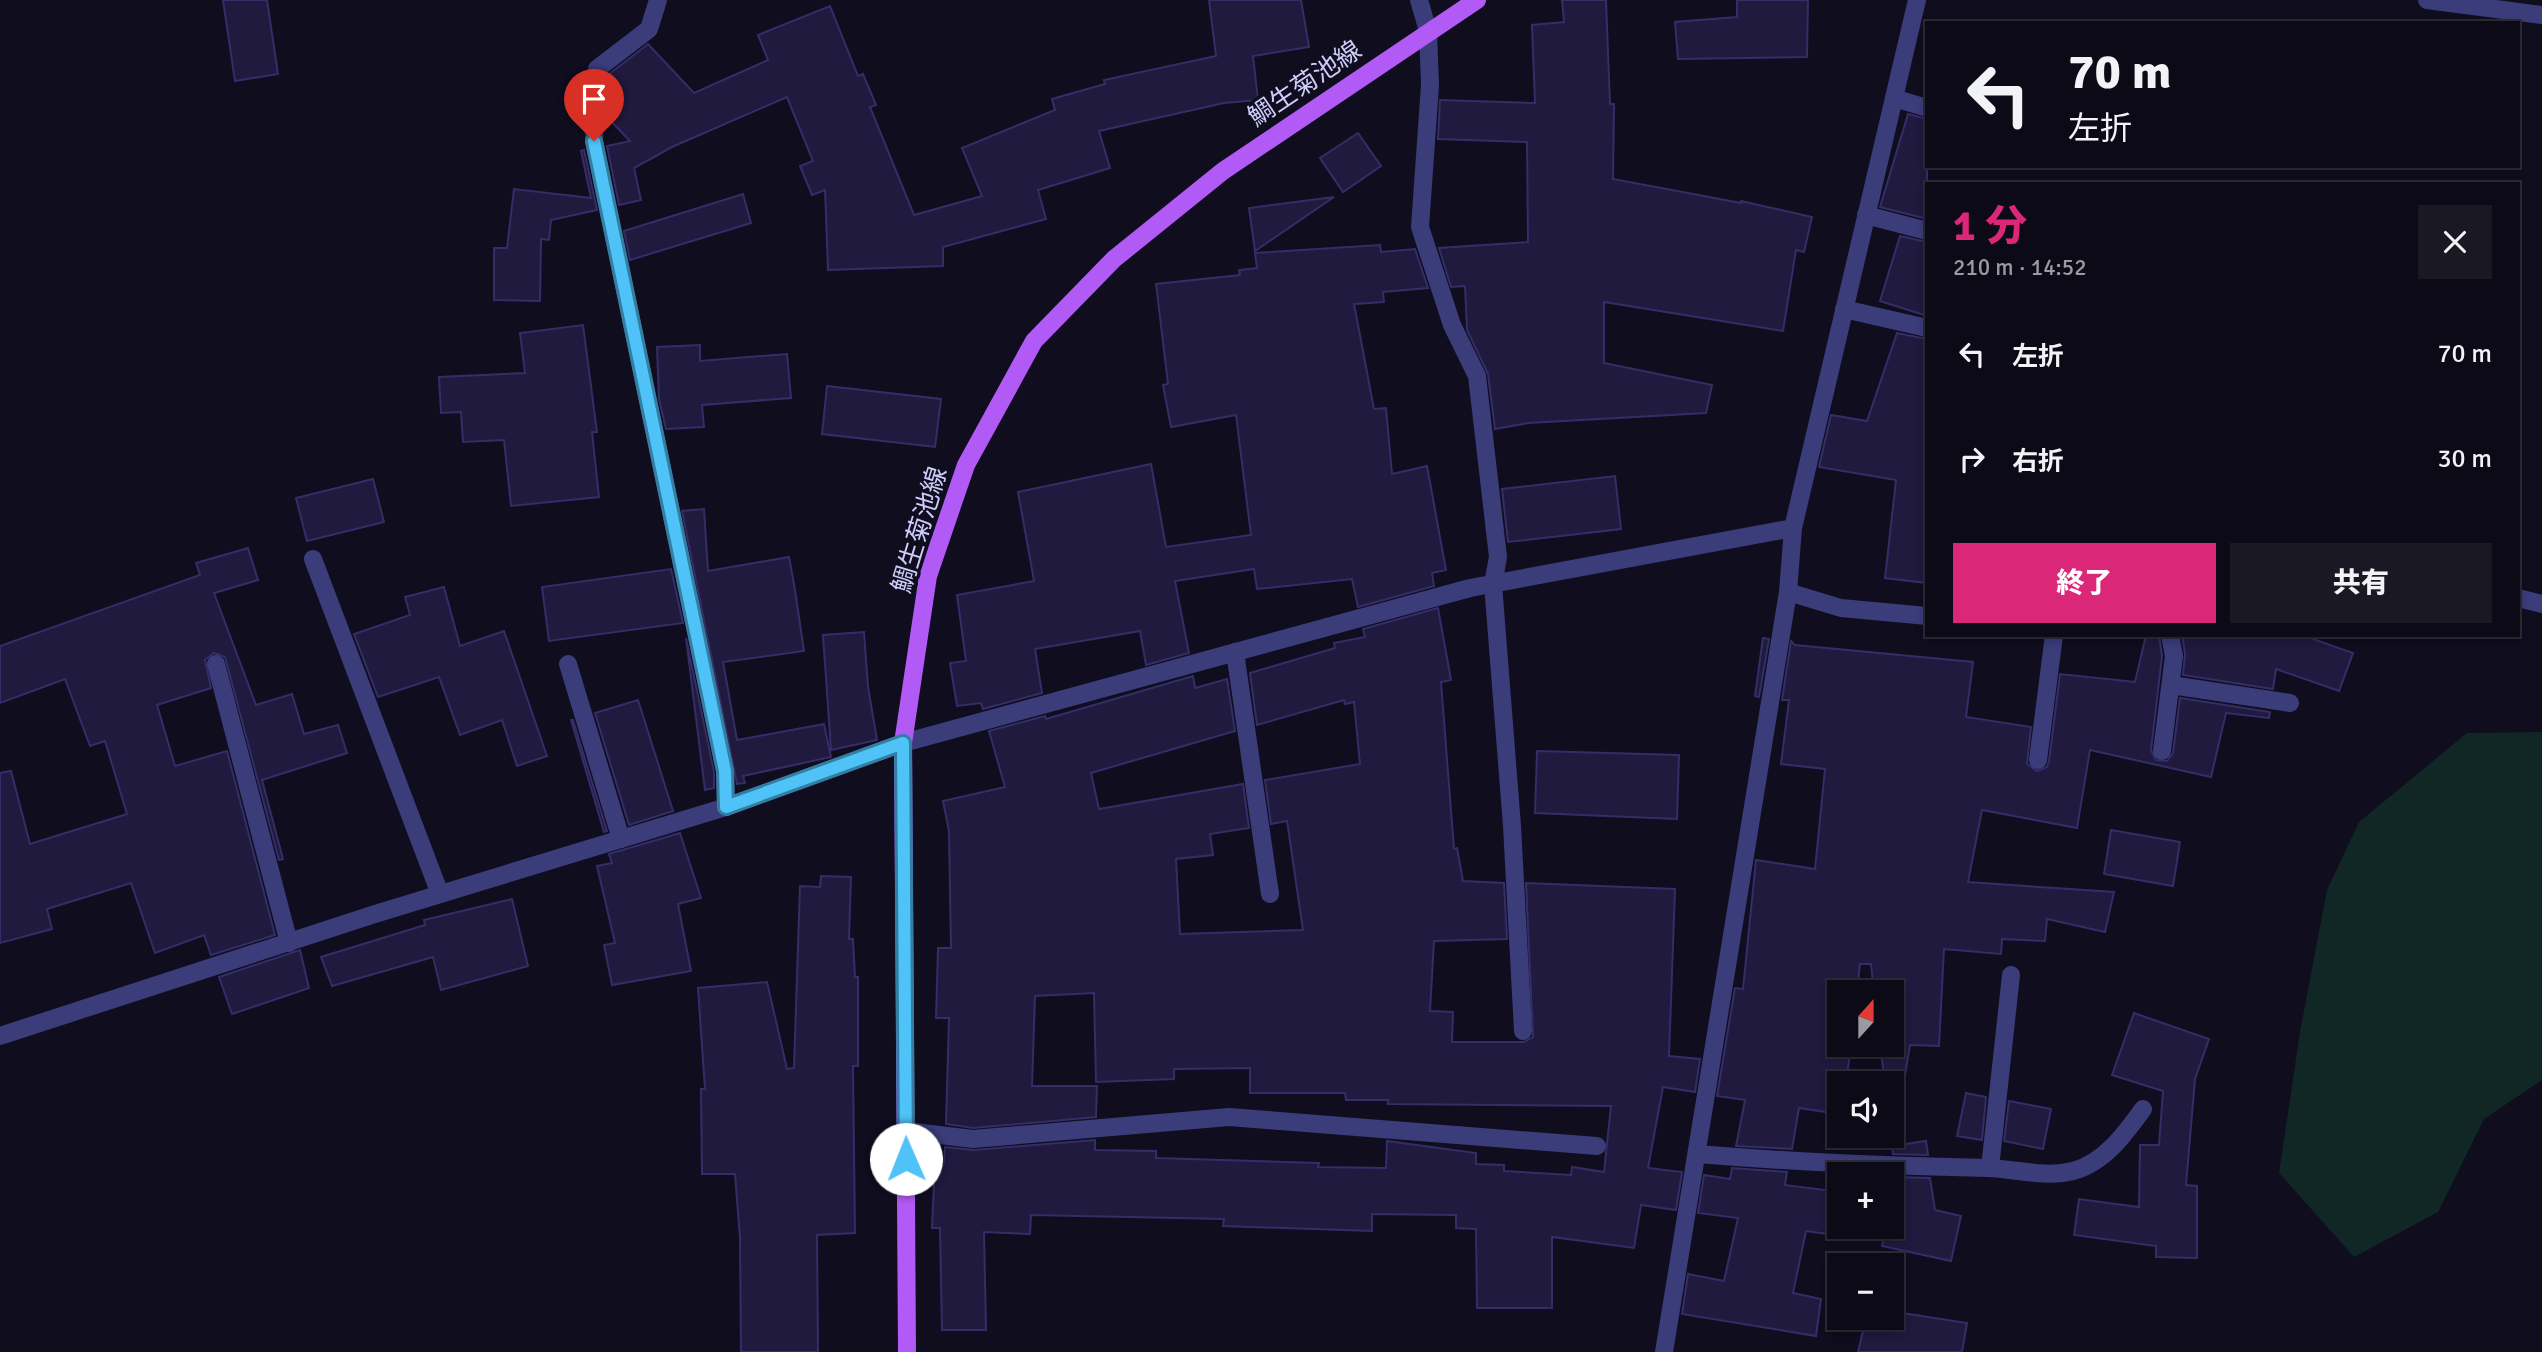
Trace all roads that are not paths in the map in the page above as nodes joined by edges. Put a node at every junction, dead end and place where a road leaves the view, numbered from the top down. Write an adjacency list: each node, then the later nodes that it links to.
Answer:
1 (658, 0): 31 (street)
2 (1419, 0): 7 (street)
3 (1477, 0): 7 (main road, 鯛生菊池線)
4 (1917, 0): 8 (street)
5 (2427, 0): 6 (street)
6 (2542, 15)
7 (1428, 31): 16 (street); 28 (main road, 鯛生菊池線)
8 (1894, 99): 9 (street); 10 (street)
9 (1925, 107)
10 (1866, 215): 11 (street); 12 (street)
11 (1925, 230)
12 (1844, 309): 13 (street); 14 (street)
13 (1925, 328)
14 (1793, 528): 16 (street); 17 (street)
15 (313, 559): 33 (street)
16 (1493, 584): 23 (street); 37 (street)
17 (1788, 592): 20 (street); 42 (street)
18 (2520, 598): 19 (street)
19 (2542, 604)
20 (1925, 616)
21 (2054, 637): 30 (street)
22 (2170, 637): 26 (street)
23 (1235, 652): 28 (street); 34 (street)
24 (216, 664): 35 (street)
25 (568, 664): 32 (street)
26 (2171, 685): 27 (street); 29 (street)
27 (2290, 703)
28 (903, 743): 31 (street); 40 (main road, 鯛生菊池線)
29 (2162, 751)
30 (2039, 760)
31 (726, 807): 32 (street)
32 (621, 839): 33 (street)
33 (440, 894): 35 (street)
34 (1270, 894)
35 (289, 943): 38 (street)
36 (2011, 975): 43 (street)
37 (1522, 1031)
38 (0, 1036)
39 (2143, 1110): 43 (street)
40 (905, 1132): 41 (street); 44 (main road, 鯛生菊池線)
41 (1597, 1146)
42 (1696, 1154): 43 (street); 45 (street)
43 (1990, 1168)
44 (907, 1352)
45 (1664, 1352)

